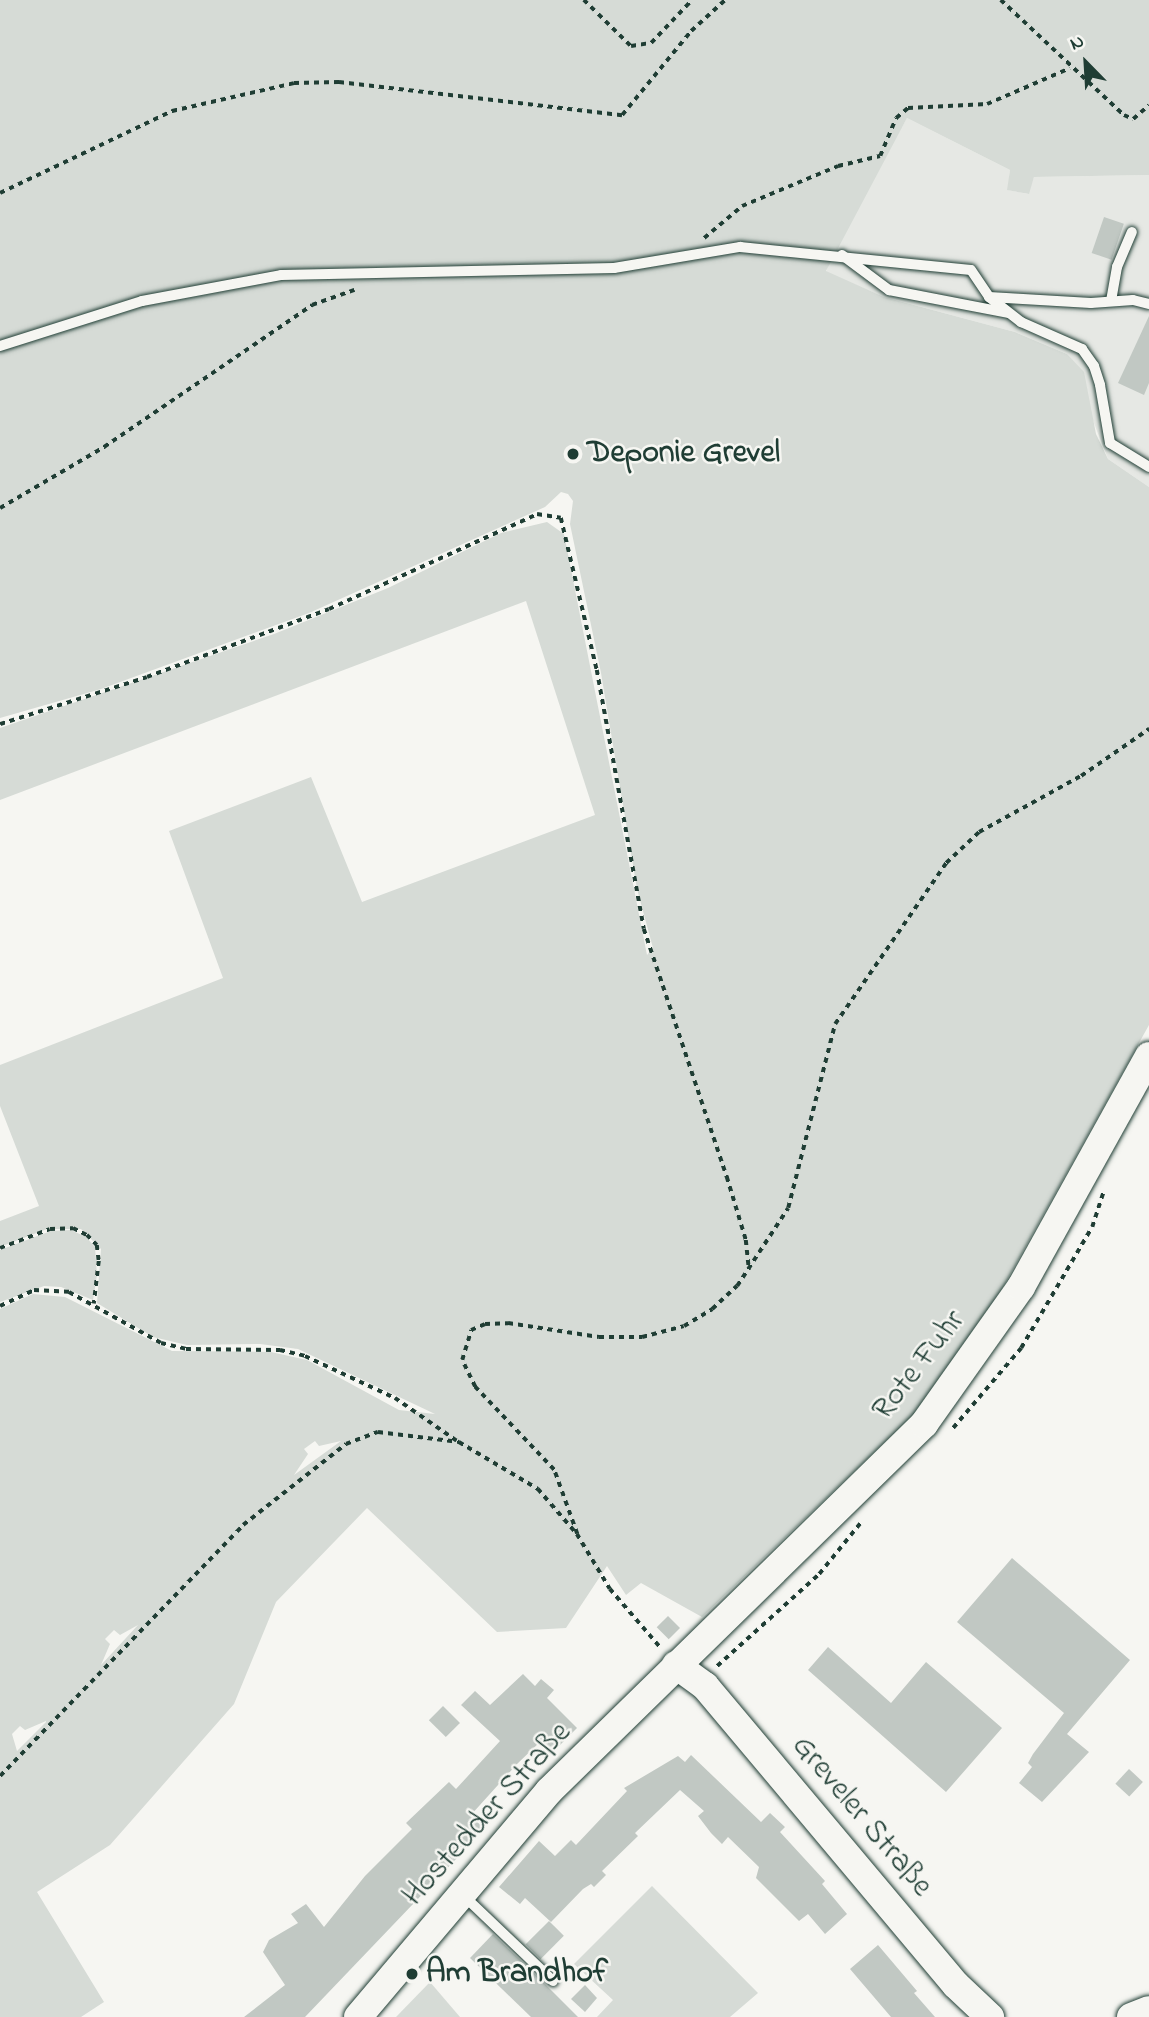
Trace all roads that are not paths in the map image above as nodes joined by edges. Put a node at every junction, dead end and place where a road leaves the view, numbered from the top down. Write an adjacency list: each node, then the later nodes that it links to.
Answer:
1 (1132, 232): 4 (lane)
2 (842, 255): 3 (lane); 6 (lane); 7 (lane)
3 (989, 296): 4 (lane); 6 (lane)
4 (1111, 301): 5 (lane)
5 (1149, 304)
6 (1010, 313): 8 (lane)
7 (0, 346)
8 (1149, 467)
9 (1149, 1056): 10 (main road, Rote Fuhr)
10 (676, 1665): 11 (main road, Hostedder Straße); 15 (main road, Greveler Straße)
11 (462, 1894): 12 (lane); 14 (main road, Hostedder Straße)
12 (553, 1981)
13 (1149, 2010): 16 (main road)
14 (358, 2017)
15 (990, 2017)
16 (1131, 2017)

